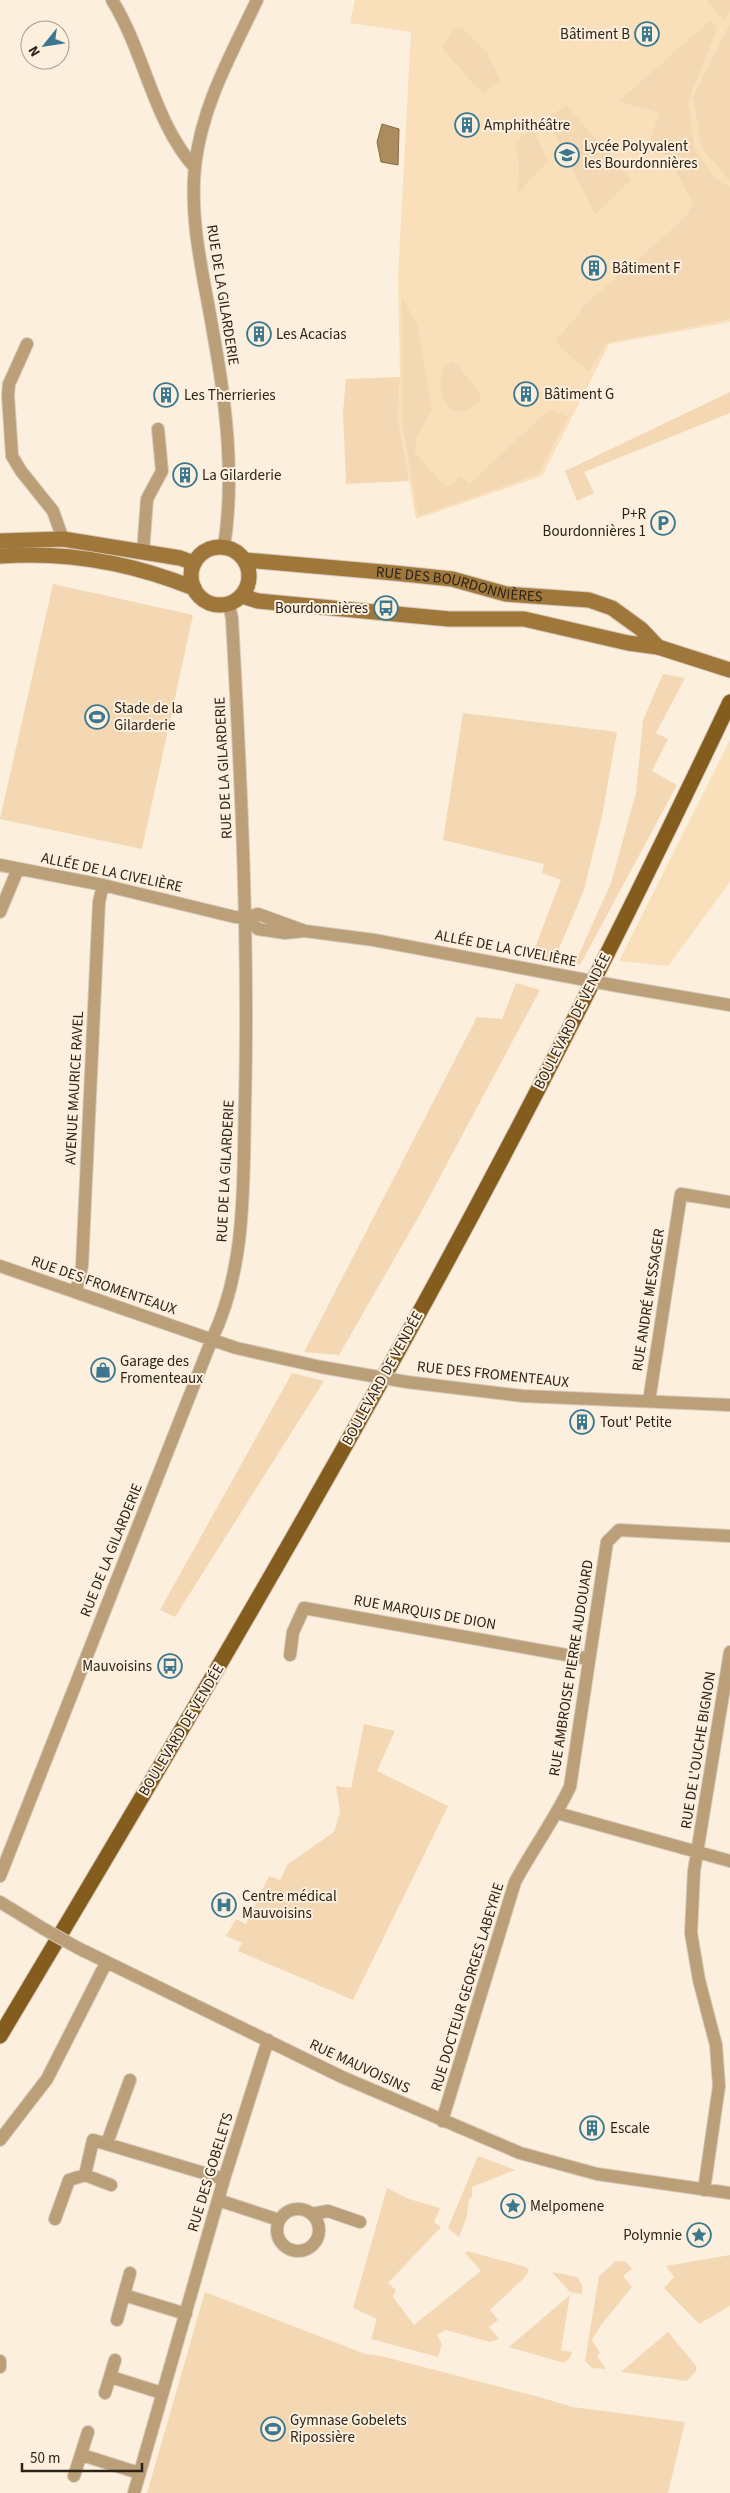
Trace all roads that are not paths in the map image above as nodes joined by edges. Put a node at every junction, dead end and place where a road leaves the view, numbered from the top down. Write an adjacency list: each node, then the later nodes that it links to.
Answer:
1 (112, 0): 3 (street)
2 (257, 0): 3 (street, RUE DE LA GILARDERIE)
3 (195, 168): 8 (street, RUE DE LA GILARDERIE)
4 (27, 344): 6 (street)
5 (158, 429): 9 (street)
6 (63, 539): 7 (street); 9 (street)
7 (0, 541)
8 (224, 547): 11 (street); 12 (street)
9 (143, 552): 12 (street)
10 (0, 556): 13 (street)
11 (244, 560): 14 (street); 15 (street, RUE DES BOURDONNIÈRES)
12 (194, 563): 13 (street)
13 (194, 588): 14 (street)
14 (236, 600): 15 (street, RUE DES BOURDONNIÈRES); 22 (street, RUE DE LA GILARDERIE)
15 (664, 650): 16 (street, RUE DES BOURDONNIÈRES)
16 (730, 670)
17 (730, 702): 41 (main road, BOULEVARD DE VENDÉE)
18 (0, 865): 19 (street, ALLÉE DE LA CIVELIÈRE)
19 (18, 869): 20 (street, ALLÉE DE LA CIVELIÈRE); 21 (street)
20 (103, 885): 22 (street, ALLÉE DE LA CIVELIÈRE); 26 (street, AVENUE MAURICE RAVEL)
21 (0, 912)
22 (246, 918): 23 (street, ALLÉE DE LA CIVELIÈRE, bridge); 27 (street, RUE DE LA GILARDERIE)
23 (730, 1005)
24 (730, 1202): 28 (street, RUE ANDRÉ MESSAGER)
25 (0, 1266): 26 (street, RUE DES FROMENTEAUX)
26 (76, 1292): 27 (street, RUE DES FROMENTEAUX)
27 (212, 1339): 28 (street, RUE DES FROMENTEAUX, bridge); 38 (street, RUE DE LA GILARDERIE)
28 (649, 1401): 29 (street, RUE DES FROMENTEAUX)
29 (730, 1405)
30 (730, 1536): 33 (street, RUE AMBROISE PIERRE AUDOUARD)
31 (730, 1652): 34 (street, RUE DE L'OUCHE BIGNON)
32 (290, 1655): 33 (street, RUE MARQUIS DE DION)
33 (589, 1659): 35 (street, RUE AMBROISE PIERRE AUDOUARD)
34 (725, 1710): 36 (street, RUE DE L'OUCHE BIGNON)
35 (557, 1813): 36 (street); 44 (street, RUE DOCTEUR GEORGES LABEYRIE)
36 (698, 1852): 37 (street); 50 (street, RUE DE L'OUCHE BIGNON)
37 (730, 1861)
38 (0, 1876)
39 (3, 1903): 40 (street, RUE MAUVOISINS, bridge)
40 (106, 1963): 42 (street, RUE MAUVOISINS); 45 (street)
41 (0, 2036)
42 (268, 2040): 44 (street, RUE MAUVOISINS); 48 (street, RUE DES GOBELETS)
43 (130, 2080): 46 (street)
44 (442, 2121): 50 (street, RUE MAUVOISINS)
45 (0, 2140)
46 (107, 2143): 47 (street); 48 (street)
47 (85, 2176): 49 (street); 54 (street)
48 (224, 2179): 52 (street, RUE DES GOBELETS)
49 (112, 2185)
50 (704, 2190): 51 (street, RUE MAUVOISINS)
51 (730, 2193)
52 (218, 2200): 55 (street); 59 (street, RUE DES GOBELETS)
53 (312, 2214): 55 (street); 55 (street); 56 (street)
54 (55, 2219)
55 (279, 2220)
56 (360, 2222)
57 (130, 2273): 58 (street)
58 (124, 2294): 59 (street); 60 (street)
59 (186, 2314): 66 (street, RUE DES GOBELETS)
60 (117, 2320)
61 (115, 2360): 64 (street)
62 (0, 2361): 63 (street)
63 (0, 2367)
64 (111, 2377): 65 (street); 66 (street)
65 (105, 2393)
66 (162, 2393): 69 (street, RUE DES GOBELETS)
67 (88, 2432): 68 (street)
68 (82, 2455): 69 (street); 70 (street)
69 (139, 2473): 71 (street, RUE DES GOBELETS)
70 (74, 2476)
71 (134, 2493)

